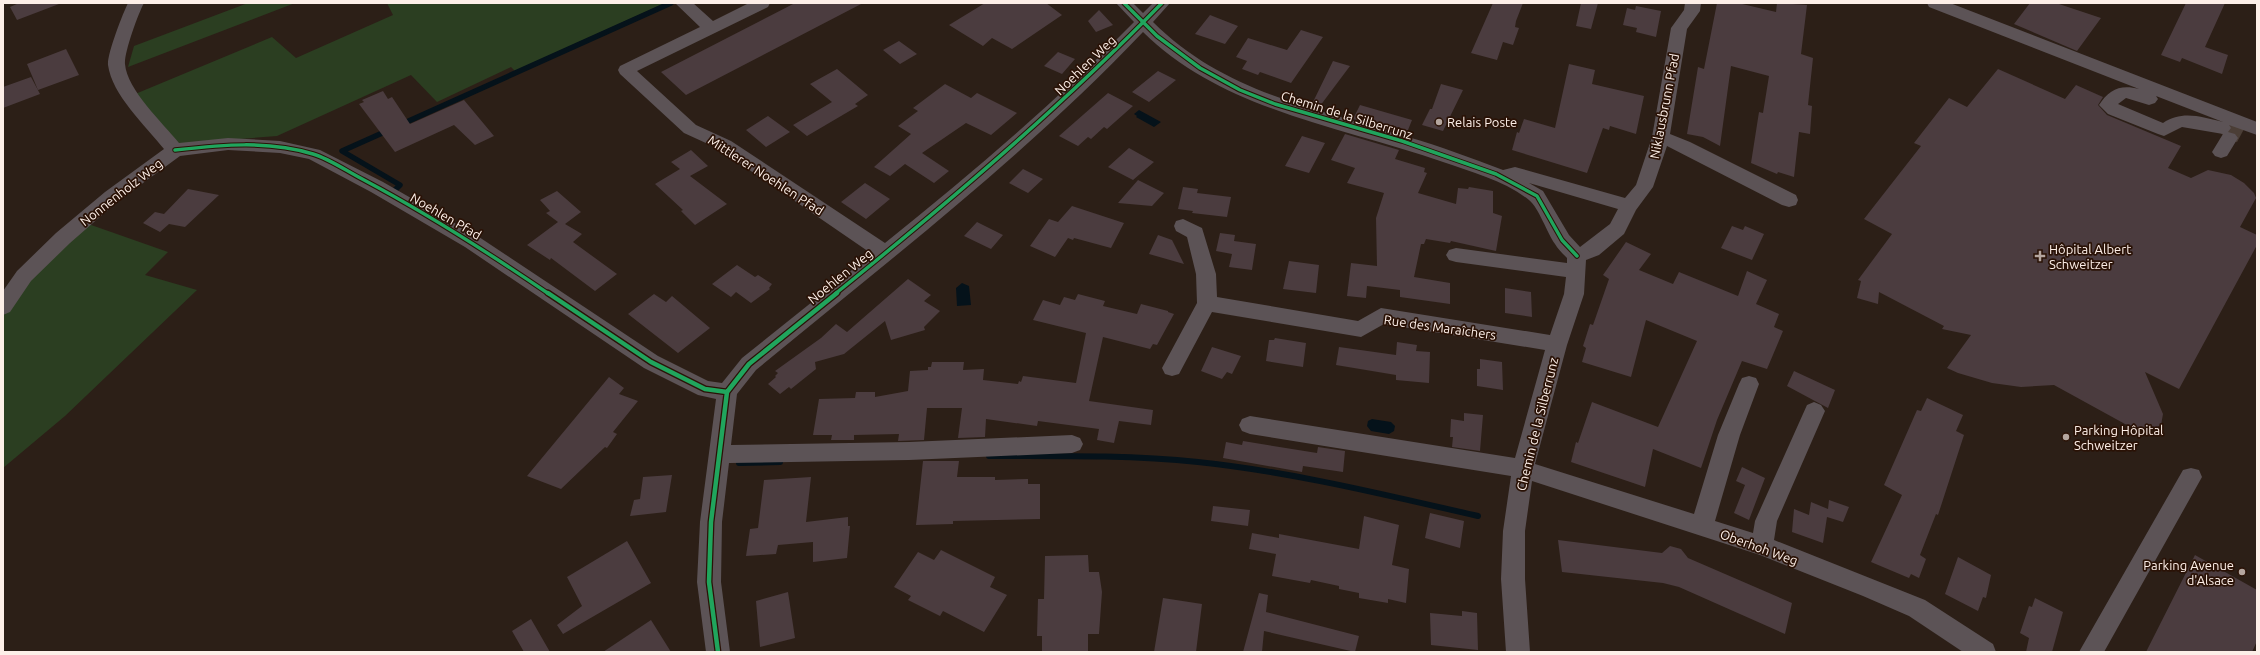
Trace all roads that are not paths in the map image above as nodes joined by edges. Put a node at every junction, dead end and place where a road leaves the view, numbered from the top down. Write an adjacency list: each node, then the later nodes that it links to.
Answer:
1 (136, 3): 14 (street, Nonnenholz Weg)
2 (683, 3): 9 (street)
3 (762, 3): 9 (street)
4 (1124, 3): 8 (street, Chemin de la Silberrunz)
5 (1162, 3): 8 (street, Noehlen Weg)
6 (1693, 3): 12 (street, Niklausbrunn Pfad)
7 (1935, 3): 11 (street)
8 (1144, 23): 15 (street, Chemin de la Silberrunz); 21 (street, Noehlen Weg)
9 (711, 28): 21 (street, Mittlerer Noehlen Pfad)
10 (2257, 129): 11 (street)
11 (2229, 133): 11 (street); 13 (street)
12 (1661, 137): 18 (street); 19 (street, Niklausbrunn Pfad)
13 (2257, 142)
14 (175, 150): 25 (street, Nonnenholz Weg); 29 (street, Noehlen Pfad)
15 (1496, 174): 16 (street, Chemin de la Silberrunz); 17 (street, Chemin de la Silberrunz)
16 (1553, 184): 17 (street); 19 (street, Chemin de la Silberrunz)
17 (1538, 196): 23 (street)
18 (1789, 200)
19 (1628, 206): 23 (street)
20 (1183, 226): 24 (street)
21 (885, 252): 29 (street, Noehlen Weg)
22 (1456, 255): 23 (street)
23 (1576, 263): 26 (street, Chemin de la Silberrunz)
24 (1207, 303): 26 (street, Rue des Maraîchers); 27 (street)
25 (3, 307)
26 (1557, 345): 34 (street, Chemin de la Silberrunz)
27 (1172, 368)
28 (1749, 384): 36 (street)
29 (727, 392): 33 (street)
30 (1814, 411): 37 (street)
31 (1250, 425): 34 (street, Oberhoh Weg)
32 (1072, 444): 33 (street)
33 (719, 454): 38 (street)
34 (1523, 469): 36 (street, Oberhoh Weg); 39 (street, Chemin de la Silberrunz)
35 (2190, 477): 41 (street)
36 (1702, 526): 37 (street, Oberhoh Weg)
37 (1762, 546): 40 (street, Oberhoh Weg)
38 (718, 652)
39 (1518, 652)
40 (1984, 652)
41 (2091, 652)

